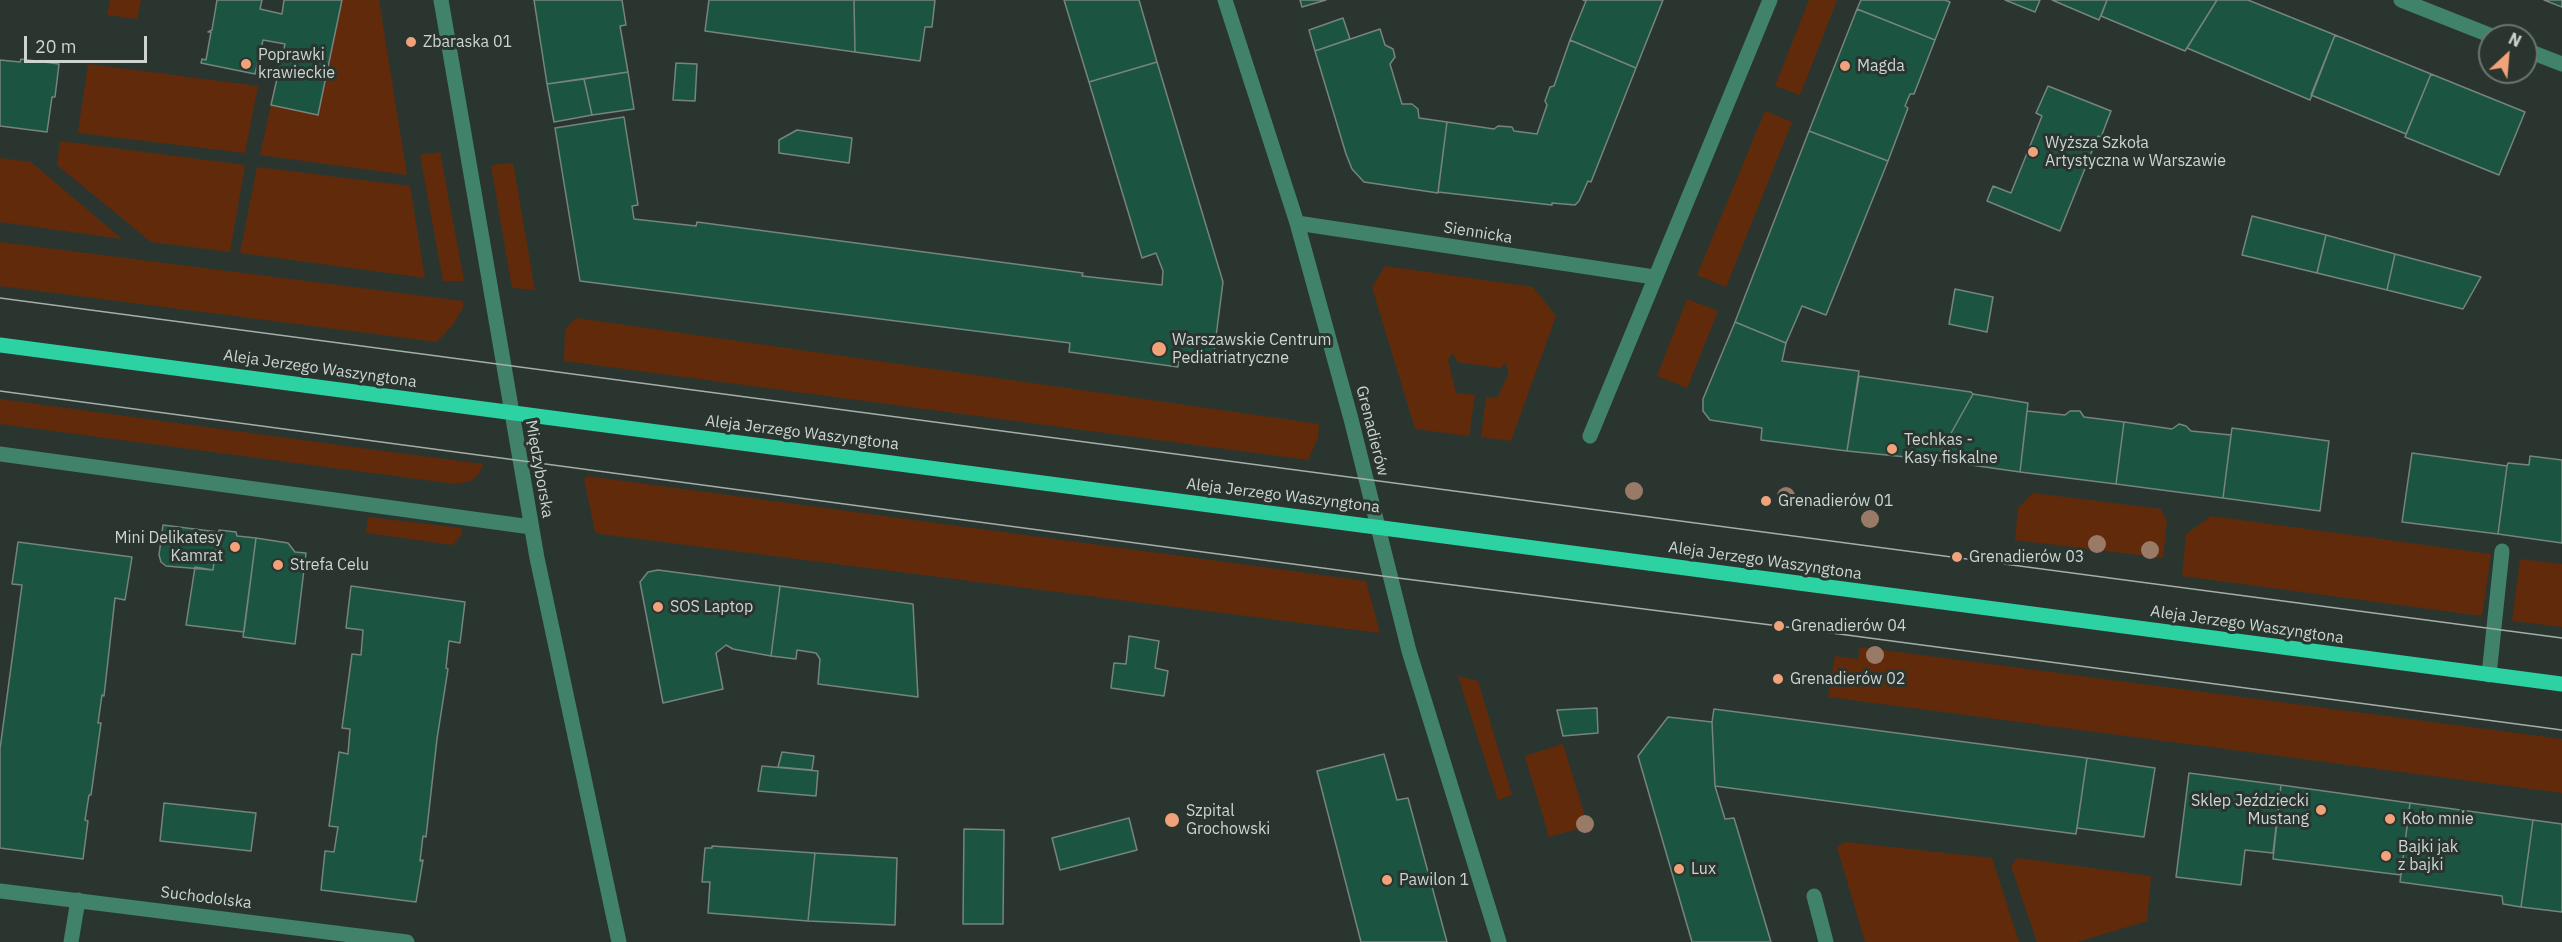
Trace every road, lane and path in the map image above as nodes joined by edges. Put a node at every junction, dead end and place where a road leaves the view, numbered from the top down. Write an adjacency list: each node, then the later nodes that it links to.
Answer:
1 (441, 0): 11 (street, Międzyborska)
2 (1225, 0): 8 (street, Grenadierów)
3 (1770, 0): 9 (street)
4 (2401, 0): 5 (street)
5 (2478, 30)
6 (2538, 55): 7 (street)
7 (2562, 64)
8 (1298, 223): 9 (street, Siennicka); 14 (street, Grenadierów)
9 (1654, 277): 12 (street)
10 (0, 345): 11 (main road, Aleja Jerzego Waszyngtona)
11 (511, 412): 14 (main road, Aleja Jerzego Waszyngtona); 15 (street, Międzyborska)
12 (1590, 436)
13 (0, 454): 15 (street)
14 (1378, 526): 17 (main road, Aleja Jerzego Waszyngtona); 25 (street, Grenadierów)
15 (531, 527): 24 (street, Międzyborska)
16 (2502, 551): 17 (street)
17 (2489, 675): 18 (main road, Aleja Jerzego Waszyngtona)
18 (2562, 684)
19 (0, 891): 21 (street, Suchodolska)
20 (1815, 896): 26 (street)
21 (78, 900): 22 (street); 23 (street, Suchodolska)
22 (71, 942)
23 (407, 942)
24 (619, 942)
25 (1499, 942)
26 (1826, 942)

